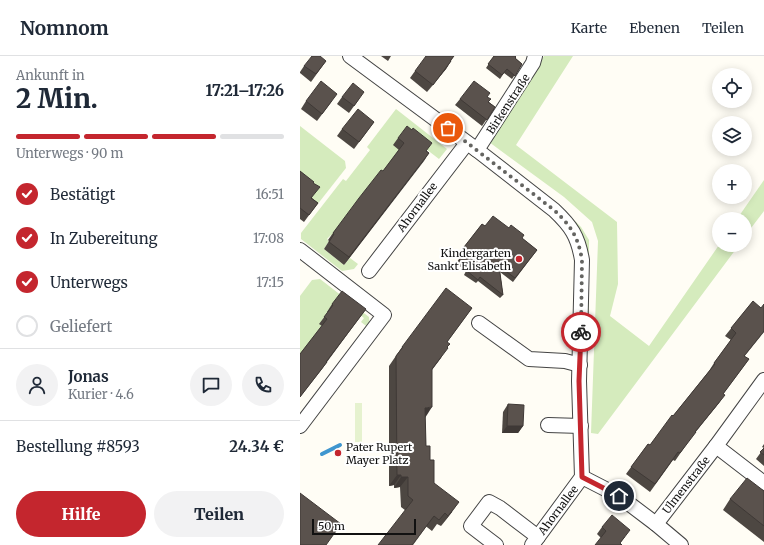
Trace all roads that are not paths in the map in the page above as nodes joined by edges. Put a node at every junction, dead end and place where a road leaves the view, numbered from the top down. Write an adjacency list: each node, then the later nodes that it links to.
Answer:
1 (350, 56): 3 (street, Ahornallee)
2 (535, 56): 3 (street, Birkenstraße)
3 (472, 146): 5 (street, Ahornallee); 7 (street, Ahornallee)
4 (300, 250): 10 (street)
5 (369, 271)
6 (479, 323): 7 (street)
7 (580, 365): 11 (street, Ahornallee)
8 (764, 380): 12 (street, Ulmenstraße)
9 (548, 425): 11 (street)
10 (300, 426)
11 (581, 426): 13 (street, Ahornallee)
12 (716, 446): 14 (street, Ulmenstraße); 15 (street, Ulmenstraße)
13 (582, 477): 15 (street); 16 (street, Ahornallee)
14 (764, 483)
15 (656, 524): 17 (street)
16 (535, 541): 18 (street)
17 (673, 542)
18 (496, 545)

